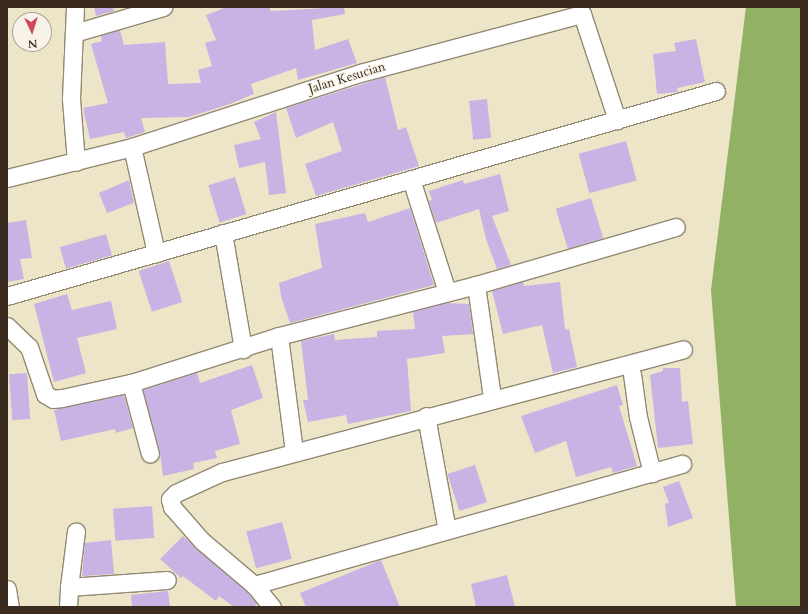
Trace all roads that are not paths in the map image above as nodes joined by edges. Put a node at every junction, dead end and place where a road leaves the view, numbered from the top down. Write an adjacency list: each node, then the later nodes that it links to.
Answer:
1 (75, 7): 3 (street)
2 (163, 7): 3 (street)
3 (74, 33): 7 (street)
4 (716, 91): 5 (street)
5 (617, 120): 6 (street, Jalan Kesucian); 9 (street)
6 (132, 147): 7 (street, Jalan Kesucian); 12 (street)
7 (76, 162): 8 (street, Jalan Kesucian)
8 (7, 178)
9 (411, 179): 11 (street); 14 (street)
10 (676, 227): 13 (street)
11 (223, 233): 12 (street); 18 (street)
12 (156, 253): 15 (street)
13 (476, 285): 14 (street); 22 (street)
14 (448, 292): 17 (street)
15 (7, 296)
16 (7, 326): 21 (street)
17 (279, 336): 18 (street); 24 (street)
18 (243, 349): 21 (street)
19 (683, 349): 22 (street)
20 (632, 374): 27 (street)
21 (131, 383): 25 (street)
22 (492, 398): 23 (street)
23 (426, 416): 24 (street); 28 (street)
24 (294, 452): 31 (street)
25 (150, 454)
26 (682, 464): 27 (street)
27 (652, 473): 28 (street)
28 (447, 530): 31 (street)
29 (76, 531): 32 (street)
30 (167, 580): 32 (street)
31 (254, 585): 36 (street)
32 (69, 587): 35 (street)
33 (7, 589): 34 (street)
34 (10, 607)
35 (68, 607)
36 (272, 607)

